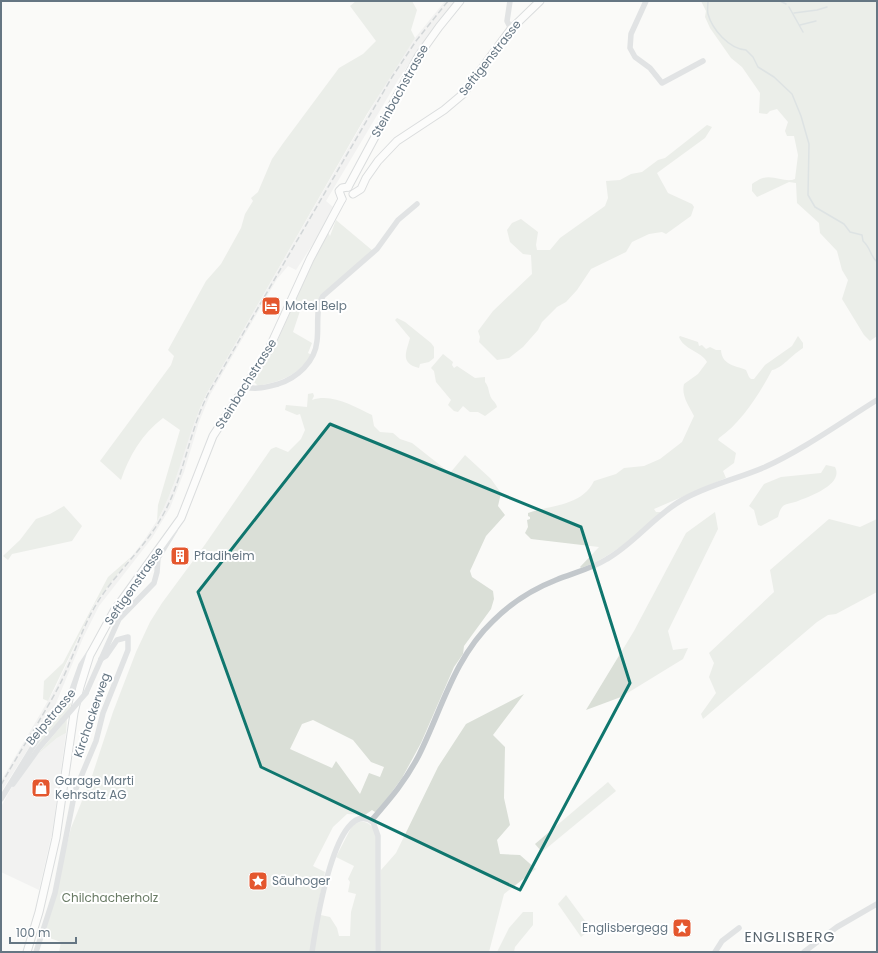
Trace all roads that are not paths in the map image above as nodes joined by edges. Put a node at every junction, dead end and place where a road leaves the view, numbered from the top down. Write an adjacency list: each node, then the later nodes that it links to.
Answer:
1 (460, 1): 7 (main road, Steinbachstrasse)
2 (510, 1): 5 (street)
3 (540, 1): 5 (main road, Seftigenstrasse)
4 (646, 1): 6 (street)
5 (511, 29): 8 (main road, Seftigenstrasse)
6 (703, 61)
7 (348, 187): 8 (main road); 9 (main road, Steinbachstrasse)
8 (353, 194): 9 (main road)
9 (342, 199): 11 (main road, Steinbachstrasse)
10 (417, 204): 11 (street)
11 (245, 387): 13 (main road, Steinbachstrasse)
12 (877, 400): 17 (street)
13 (176, 527): 14 (main road, Seftigenstrasse); 15 (street, Belpstrasse)
14 (94, 646): 16 (street, Belpstrasse); 20 (main road, Seftigenstrasse)
15 (101, 659): 16 (street, Belpstrasse, bridge); 21 (street, Kirchackerweg)
16 (2, 797)
17 (371, 821): 22 (street); 23 (street)
18 (877, 904): 25 (street)
19 (739, 928): 24 (street)
20 (27, 952)
21 (36, 952)
22 (312, 952)
23 (378, 952)
24 (715, 952)
25 (804, 952)

